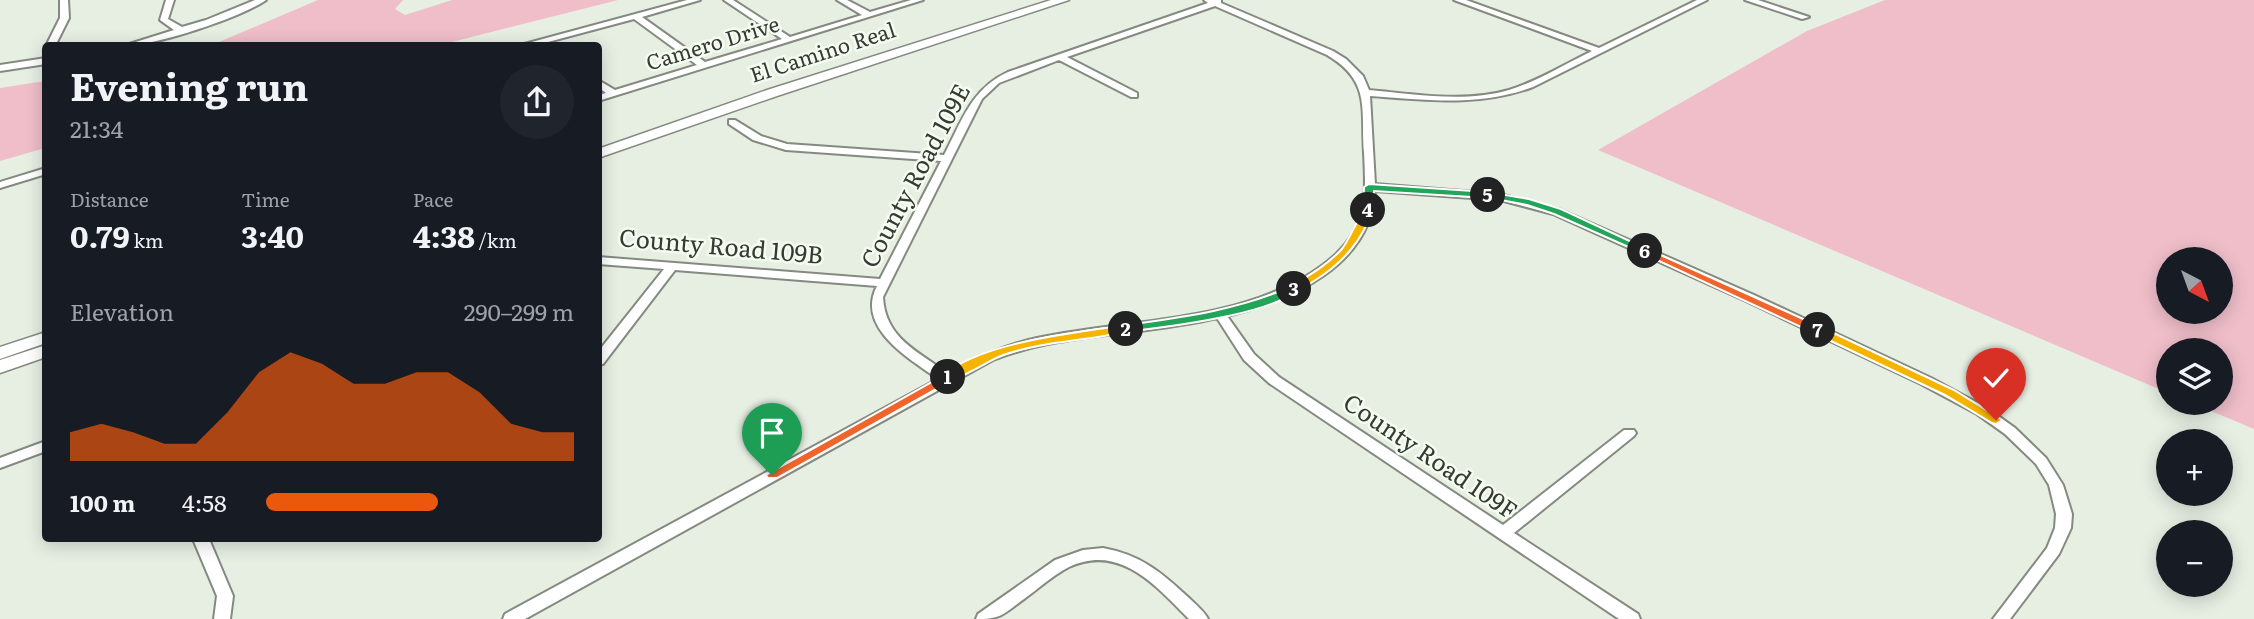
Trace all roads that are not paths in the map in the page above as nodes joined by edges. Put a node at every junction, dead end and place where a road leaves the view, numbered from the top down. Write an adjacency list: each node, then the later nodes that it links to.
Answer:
1 (64, 0): 19 (street)
2 (170, 0): 17 (street)
3 (262, 0): 17 (street)
4 (696, 0): 15 (street)
5 (728, 0): 18 (street)
6 (841, 0): 14 (street)
7 (919, 0): 14 (street, Camero Drive)
8 (1038, 0): 33 (main road, El Camino Real)
9 (1063, 0): 34 (main road, El Camino Real)
10 (1458, 0): 22 (street)
11 (1703, 0): 22 (street)
12 (1749, 0): 16 (street)
13 (1215, 1): 23 (street, County Road 109E); 29 (street)
14 (869, 15): 18 (street, Camero Drive)
15 (635, 16): 21 (street); 25 (street)
16 (1805, 17)
17 (182, 31): 20 (street)
18 (789, 39): 25 (street, Camero Drive)
19 (52, 42)
20 (142, 42)
21 (543, 42)
22 (1600, 51): 29 (street)
23 (1060, 57): 30 (street); 35 (street, County Road 109E)
24 (42, 59): 26 (street)
25 (703, 65): 28 (street, Camero Drive)
26 (0, 68)
27 (602, 86): 28 (street)
28 (614, 93): 31 (street, Camero Drive)
29 (1366, 93): 38 (street)
30 (1134, 94)
31 (602, 97)
32 (733, 122): 35 (street)
33 (602, 141)
34 (602, 153)
35 (946, 158): 41 (street, County Road 109E)
36 (42, 172): 37 (street)
37 (0, 186)
38 (1369, 187): 42 (street); 59 (street)
39 (602, 260): 40 (street, County Road 109B)
40 (672, 266): 41 (street, County Road 109B); 46 (street)
41 (881, 283): 48 (street, County Road 109E)
42 (1220, 314): 48 (street); 52 (street, County Road 109F)
43 (42, 338): 45 (main road)
44 (42, 351): 47 (main road)
45 (0, 353)
46 (602, 356)
47 (0, 367)
48 (946, 378): 55 (street)
49 (1629, 433): 52 (street)
50 (42, 447): 51 (street)
51 (0, 463)
52 (1503, 533): 58 (street, County Road 109F)
53 (202, 542): 54 (street)
54 (222, 619)
55 (511, 619)
56 (984, 619): 57 (street)
57 (1200, 619)
58 (1632, 619)
59 (2001, 619)

